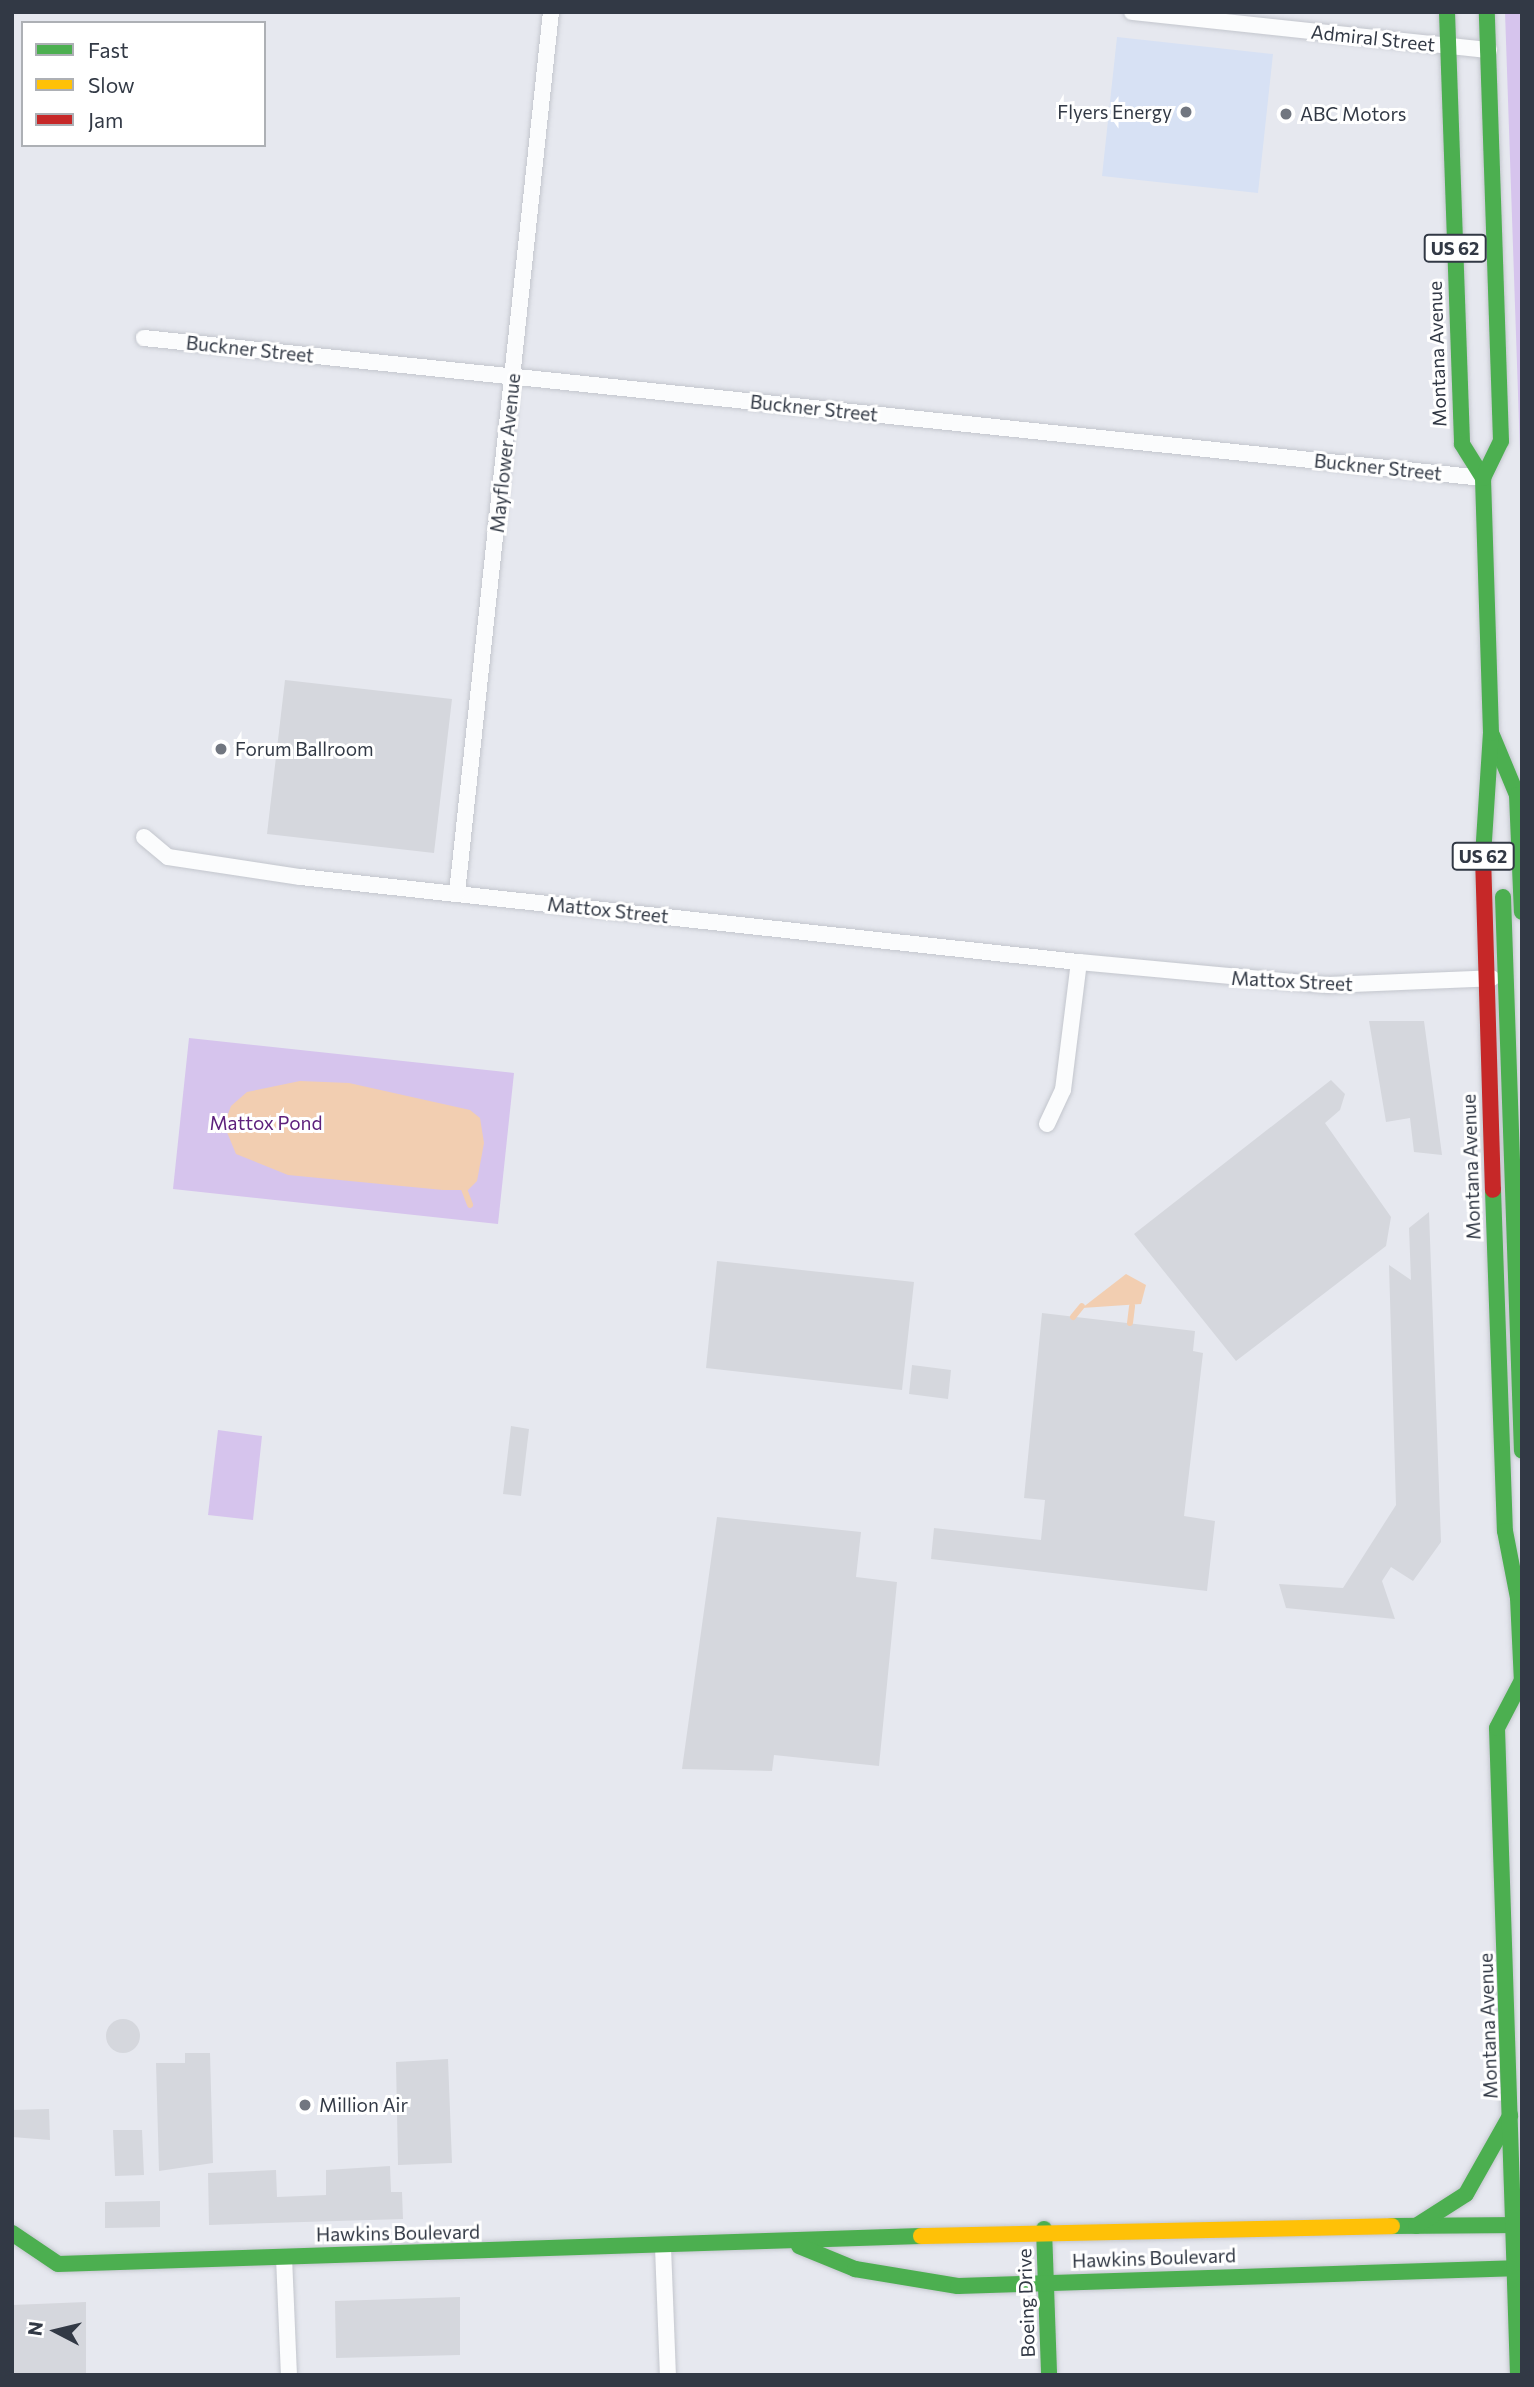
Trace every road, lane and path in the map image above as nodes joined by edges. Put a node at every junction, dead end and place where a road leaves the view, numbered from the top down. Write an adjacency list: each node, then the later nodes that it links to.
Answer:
1 (551, 12): 8 (street, Mayflower Avenue)
2 (1132, 12): 5 (street, Admiral Street)
3 (1447, 12): 5 (main road, Montana Avenue / US 62)
4 (1487, 12): 6 (main road, Montana Avenue / US 62)
5 (1447, 46): 6 (street, Admiral Street); 9 (main road, Montana Avenue / US 62)
6 (1489, 50): 9 (main road, Montana Avenue / US 62)
7 (144, 338): 8 (street, Buckner Street)
8 (513, 377): 9 (street, Buckner Street); 13 (street, Mayflower Avenue)
9 (1483, 478): 10 (main road, Montana Avenue / US 62)
10 (1491, 733): 11 (main road, Montana Avenue / US 62); 17 (main road, Montana Avenue / US 62)
11 (1498, 750): 14 (main road, Montana Avenue / US 62); 16 (main road)
12 (144, 837): 13 (street, Mattox Street)
13 (457, 893): 15 (street, Mattox Street)
14 (1522, 912)
15 (1079, 962): 17 (street, Mattox Street); 18 (street)
16 (1506, 977): 17 (street, Mattox Street); 19 (main road)
17 (1485, 978): 20 (main road, Montana Avenue / US 62)
18 (1047, 1124)
19 (1522, 1451)
20 (1520, 1592): 21 (main road, Montana Avenue / US 62)
21 (1521, 1683): 22 (main road, Montana Avenue / US 62)
22 (1512, 2113): 23 (main road, Montana Avenue / US 62); 24 (main road)
23 (1518, 2225): 24 (main road, Hawkins Boulevard); 30 (main road, Montana Avenue / US 62)
24 (1416, 2226): 25 (main road, Hawkins Boulevard)
25 (1044, 2229): 27 (main road, Hawkins Boulevard); 31 (main road, Boeing Drive)
26 (12, 2233): 29 (main road, Hawkins Boulevard)
27 (794, 2244): 28 (main road, Hawkins Boulevard); 31 (main road, Hawkins Boulevard)
28 (663, 2247): 29 (main road, Hawkins Boulevard); 33 (street)
29 (284, 2257): 32 (street)
30 (1518, 2268): 31 (main road, Hawkins Boulevard); 35 (main road, Montana Avenue / US 62)
31 (1046, 2282): 34 (main road, Boeing Drive)
32 (289, 2375)
33 (668, 2375)
34 (1049, 2375)
35 (1518, 2375)

